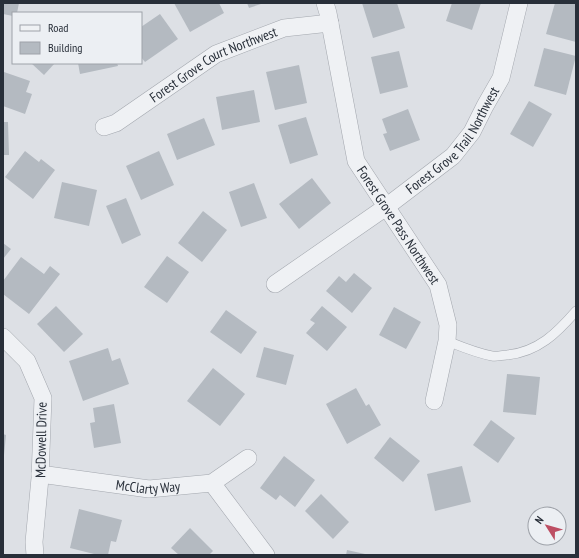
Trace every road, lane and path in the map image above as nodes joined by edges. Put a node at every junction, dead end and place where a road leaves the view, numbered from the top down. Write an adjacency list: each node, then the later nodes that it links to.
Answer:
1 (325, 3): 3 (street, Forest Grove Pass Northwest)
2 (520, 3): 5 (street, Forest Grove Trail Northwest)
3 (330, 23): 4 (street, Forest Grove Court Northwest); 5 (street, Forest Grove Pass Northwest)
4 (104, 127)
5 (386, 207): 6 (street, Forest Grove Trail Northwest); 9 (street, Forest Grove Pass Northwest)
6 (275, 284)
7 (576, 311): 9 (lane)
8 (3, 338): 12 (street, McDowell Drive)
9 (447, 342): 10 (street, Forest Grove Pass Northwest)
10 (434, 401)
11 (248, 458): 13 (street, McClarty Way)
12 (40, 474): 13 (street, McClarty Way); 14 (street, McDowell Drive)
13 (212, 483): 15 (street)
14 (35, 555)
15 (266, 555)

